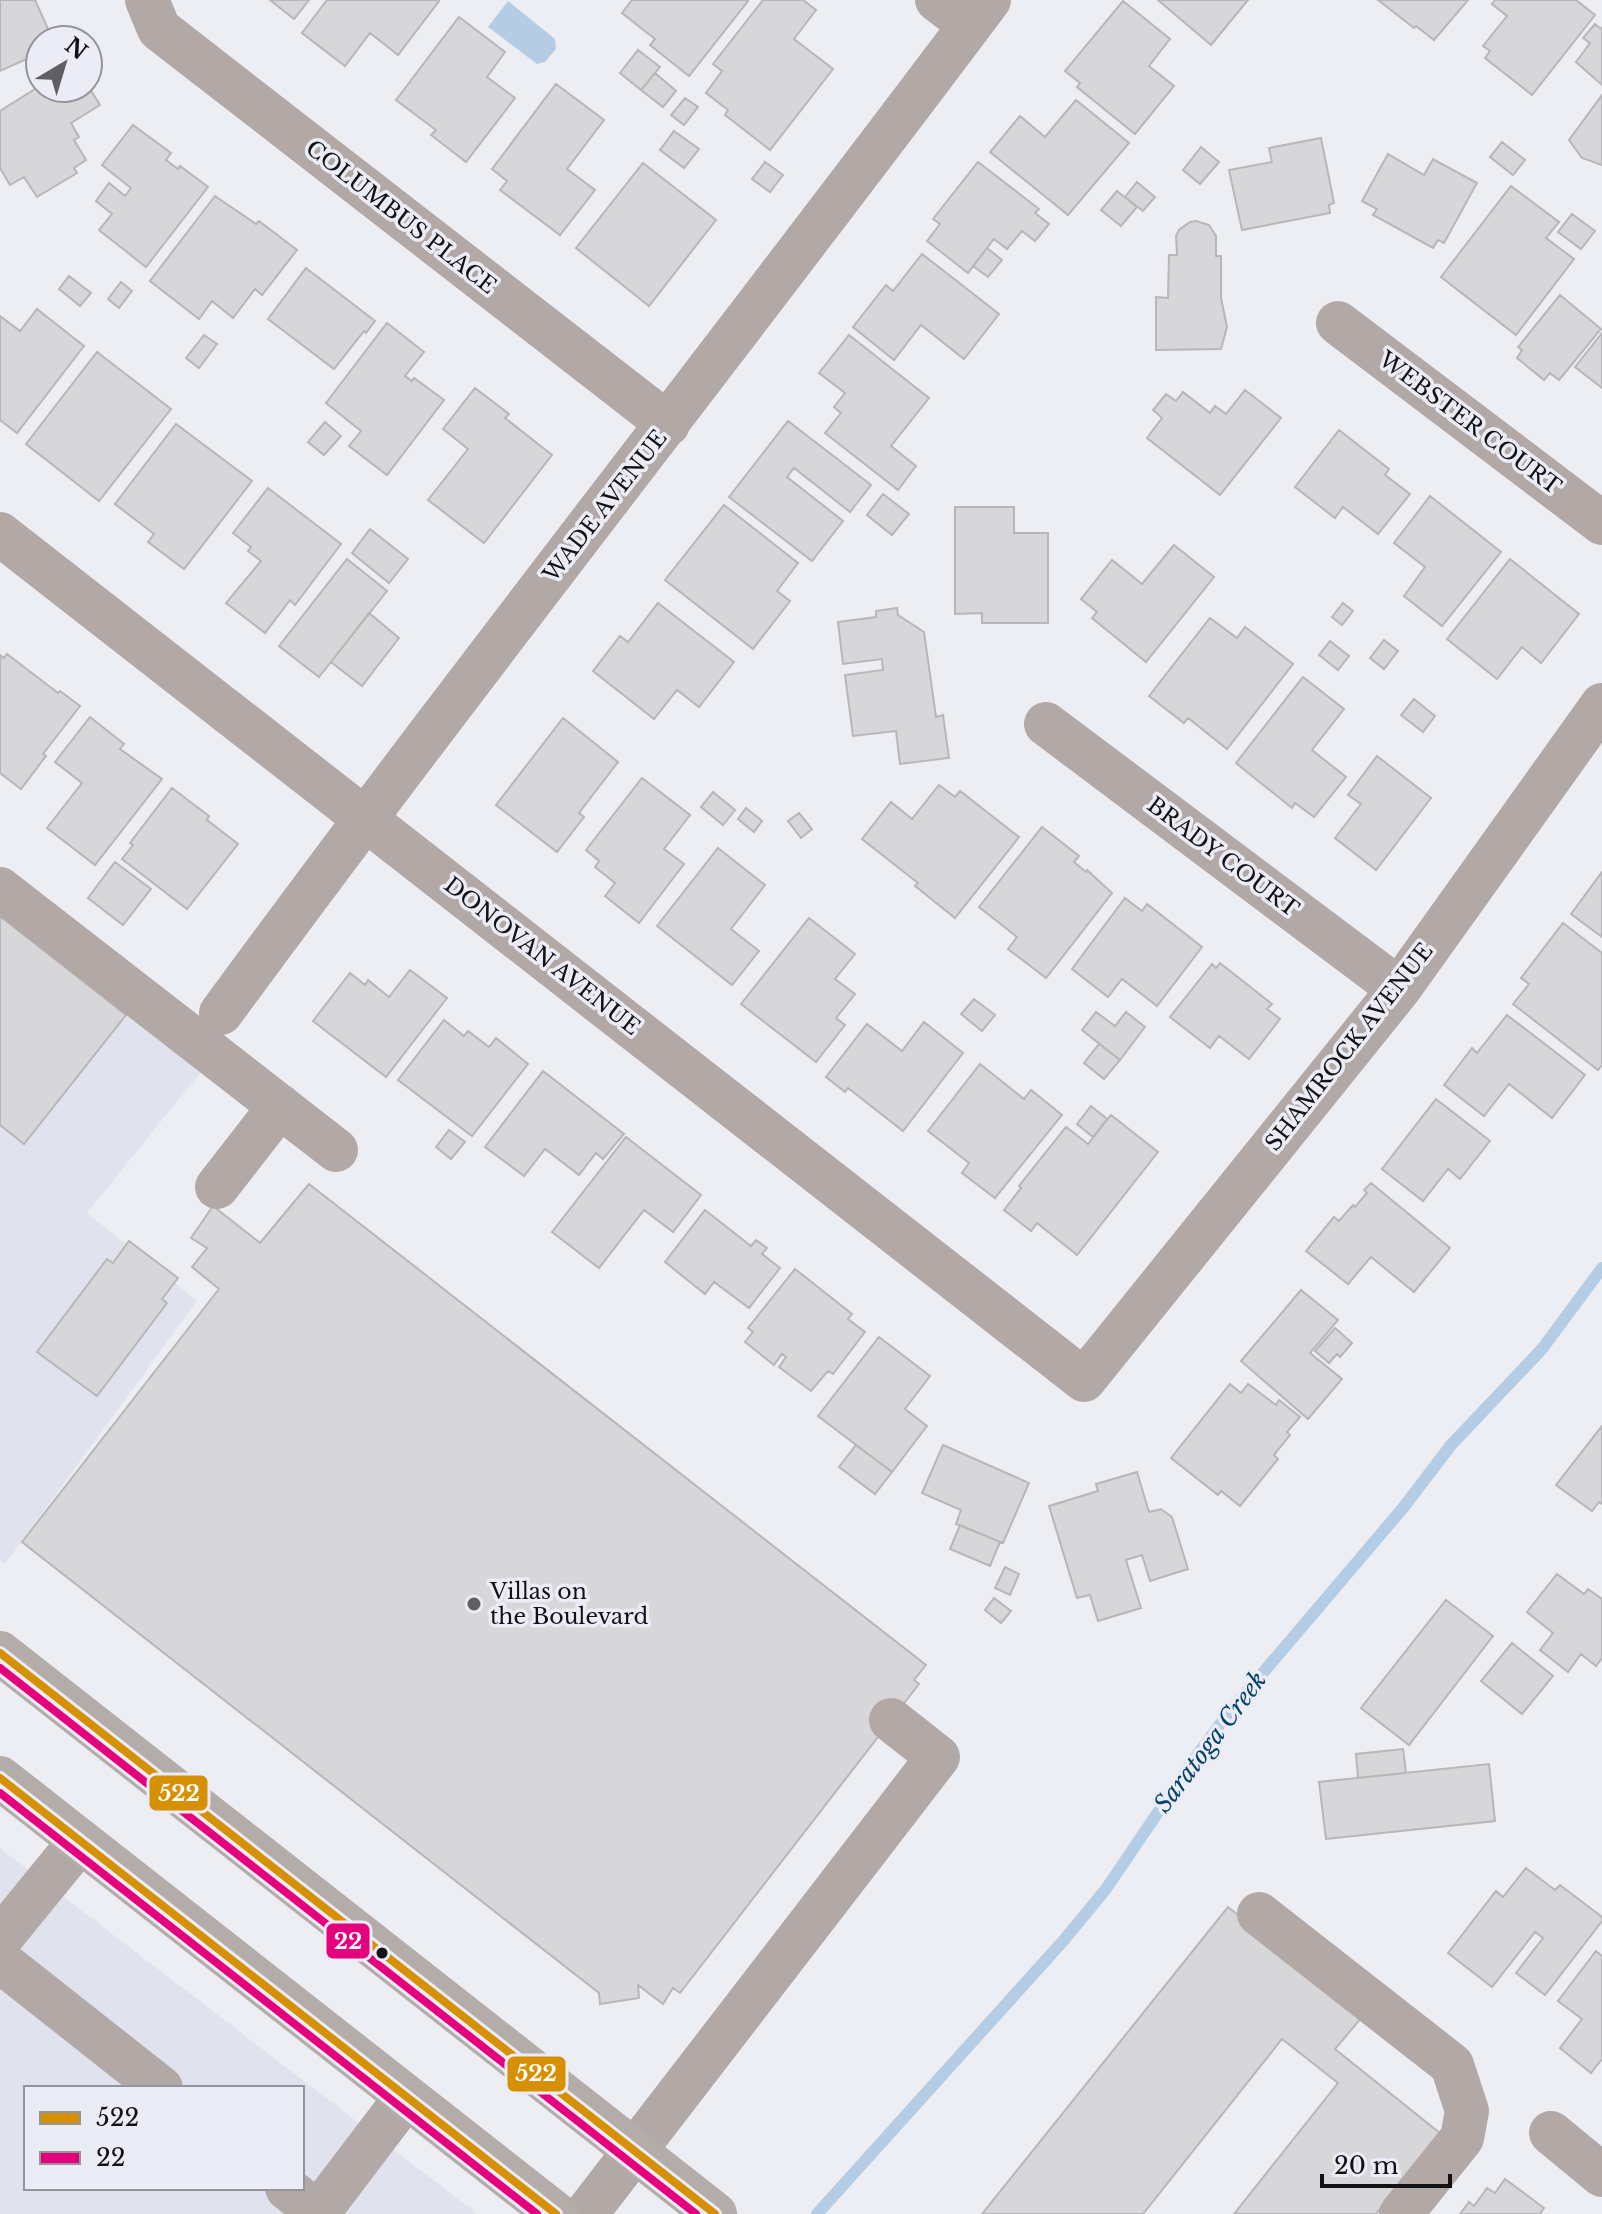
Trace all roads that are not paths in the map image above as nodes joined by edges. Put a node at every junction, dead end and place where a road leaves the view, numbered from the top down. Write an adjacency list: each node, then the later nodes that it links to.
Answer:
1 (147, 0): 4 (street, COLUMBUS PLACE)
2 (965, 8): 4 (street, WADE AVENUE)
3 (1338, 323): 5 (street, WEBSTER COURT)
4 (668, 424): 9 (street, WADE AVENUE)
5 (1602, 523)
6 (0, 534): 9 (street, DONOVAN AVENUE)
7 (1602, 705): 11 (street, SHAMROCK AVENUE)
8 (1046, 724): 11 (street, BRADY COURT)
9 (365, 818): 12 (street, WADE AVENUE); 16 (street, DONOVAN AVENUE)
10 (0, 889): 13 (street)
11 (1399, 989): 16 (street, SHAMROCK AVENUE)
12 (221, 1013)
13 (280, 1106): 14 (street); 15 (street)
14 (336, 1150)
15 (217, 1187)
16 (1084, 1380)
17 (0, 1653): 27 (main road)
18 (891, 1720): 27 (street)
19 (0, 1778): 20 (main road)
20 (80, 1841): 22 (street); 25 (main road)
21 (1259, 1914): 33 (street)
22 (0, 1939)
23 (0, 1961): 24 (street)
24 (158, 2086)
25 (406, 2097): 29 (street); 31 (main road)
26 (1551, 2133): 28 (street)
27 (634, 2151): 30 (main road); 32 (street)
28 (1602, 2175)
29 (289, 2190)
30 (712, 2212)
31 (556, 2214)
32 (586, 2214)
33 (1401, 2214)

